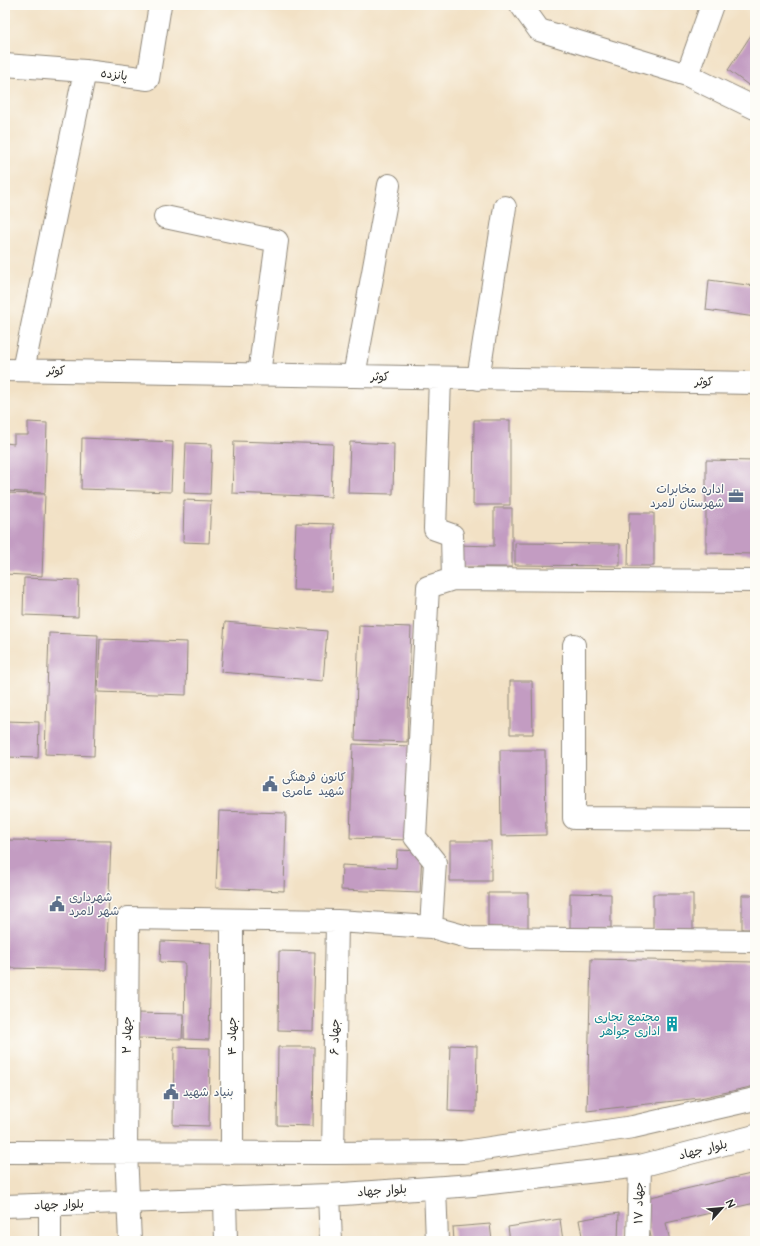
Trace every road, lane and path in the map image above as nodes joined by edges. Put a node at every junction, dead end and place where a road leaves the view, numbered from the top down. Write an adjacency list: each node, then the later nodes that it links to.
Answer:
1 (160, 5): 5 (street, پانزده)
2 (521, 5): 6 (street)
3 (712, 5): 6 (street)
4 (5, 65): 5 (street, پانزده)
5 (85, 71): 11 (street)
6 (687, 75): 7 (street)
7 (755, 108)
8 (389, 185): 13 (street)
9 (505, 207): 15 (street)
10 (165, 217): 12 (street)
11 (14, 370): 12 (street, کوثر)
12 (259, 374): 13 (street, کوثر)
13 (354, 376): 14 (street, کوثر)
14 (440, 378): 15 (street, کوثر); 17 (street)
15 (478, 378): 16 (street, کوثر)
16 (755, 383)
17 (453, 579): 18 (street); 23 (street)
18 (755, 581)
19 (574, 645): 20 (street)
20 (755, 819)
21 (232, 920): 22 (street); 28 (street, جهاد ۲); 29 (street, جهاد ۴)
22 (337, 921): 23 (street); 30 (street, جهاد ۶)
23 (431, 927): 24 (street)
24 (755, 941)
25 (755, 1099): 30 (street)
26 (755, 1136): 31 (street, بلوار جهاد)
27 (5, 1152): 28 (street)
28 (126, 1152): 29 (street); 35 (street, جهاد ۲)
29 (232, 1153): 30 (street)
30 (333, 1153)
31 (640, 1166): 32 (street, بلوار جهاد); 43 (street, جهاد ۱۷)
32 (435, 1188): 33 (street, بلوار جهاد); 42 (street)
33 (329, 1195): 34 (street, بلوار جهاد); 41 (street)
34 (225, 1198): 35 (street, بلوار جهاد); 40 (street)
35 (128, 1202): 36 (street, بلوار جهاد); 39 (street, جهاد ۲)
36 (50, 1205): 37 (street, بلوار جهاد); 38 (street)
37 (5, 1206)
38 (50, 1241)
39 (130, 1241)
40 (226, 1241)
41 (331, 1241)
42 (437, 1241)
43 (638, 1241)

